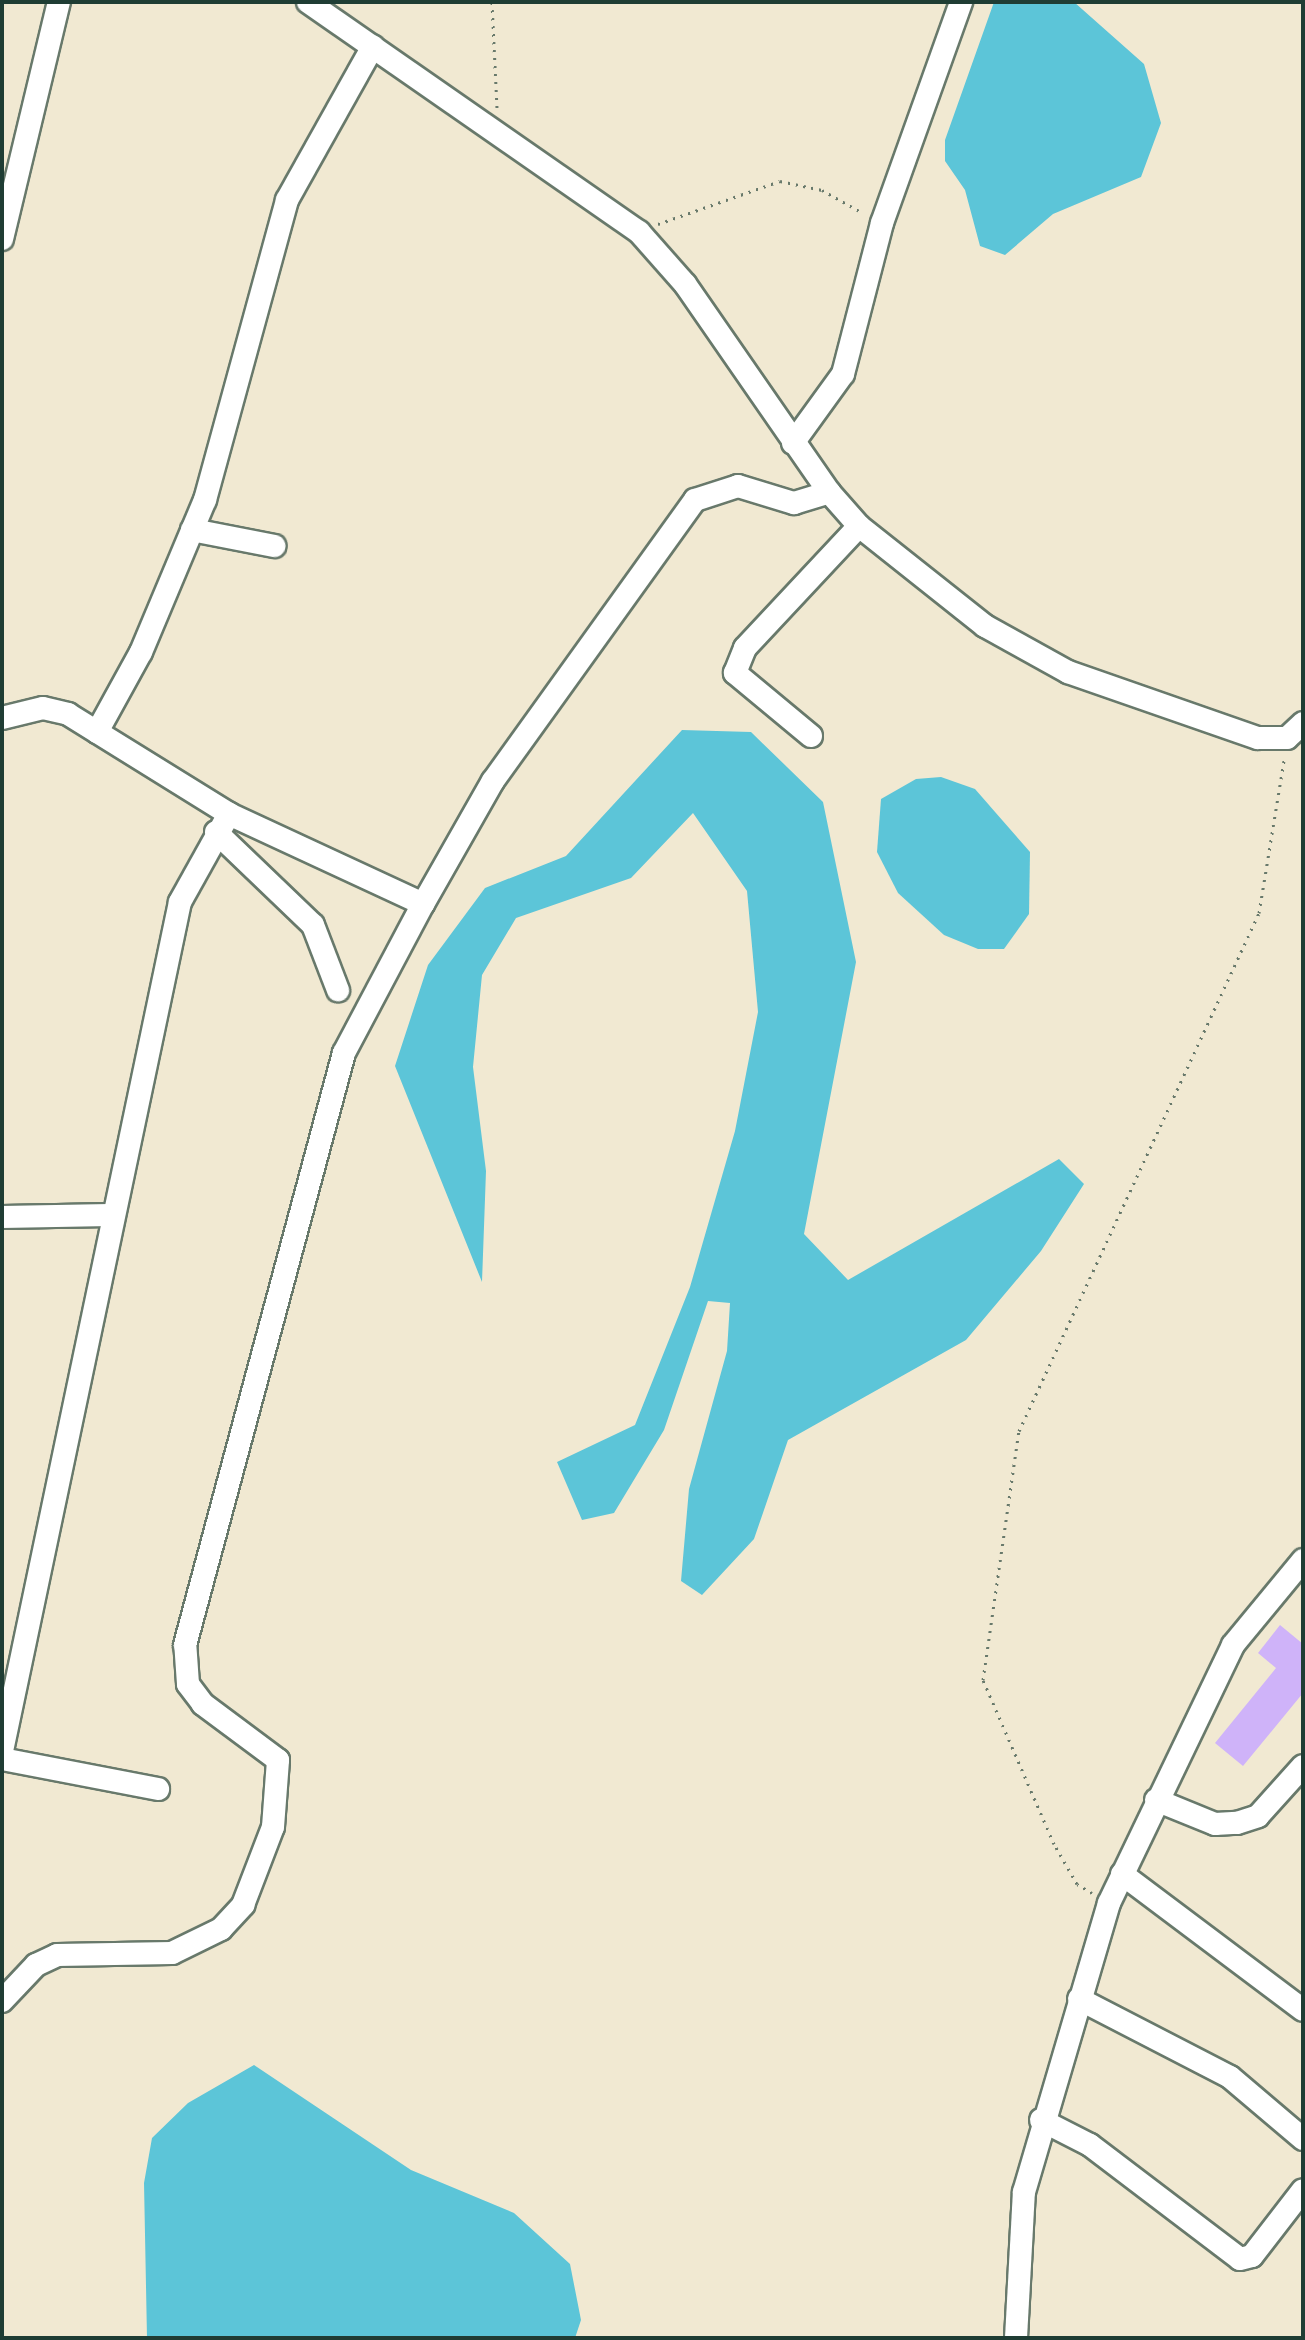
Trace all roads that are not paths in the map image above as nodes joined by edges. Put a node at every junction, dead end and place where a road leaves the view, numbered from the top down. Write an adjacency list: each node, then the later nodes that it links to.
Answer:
1 (59, 2): 5 (street)
2 (308, 2): 4 (street)
3 (961, 2): 6 (street)
4 (373, 46): 6 (street); 9 (street)
5 (2, 239)
6 (793, 443): 7 (street)
7 (829, 492): 8 (street); 16 (street)
8 (859, 526): 13 (street); 14 (street)
9 (192, 530): 10 (street); 12 (street)
10 (274, 546)
11 (2, 718): 12 (street)
12 (97, 732): 15 (street)
13 (811, 736)
14 (1298, 736)
15 (223, 823): 16 (street); 17 (street); 18 (street)
16 (423, 904): 28 (street)
17 (338, 990)
18 (110, 1215): 19 (street); 21 (street)
19 (2, 1217)
20 (1303, 1560): 25 (street)
21 (2, 1751)
22 (2, 1759): 24 (street)
23 (1303, 1766): 25 (street)
24 (158, 1789)
25 (1156, 1800): 26 (street)
26 (1122, 1874): 27 (street); 29 (street)
27 (1079, 1999): 30 (street); 31 (street)
28 (2, 2001)
29 (1303, 2010)
30 (1041, 2120): 32 (street); 33 (street)
31 (1303, 2139)
32 (1303, 2190)
33 (1016, 2338)

